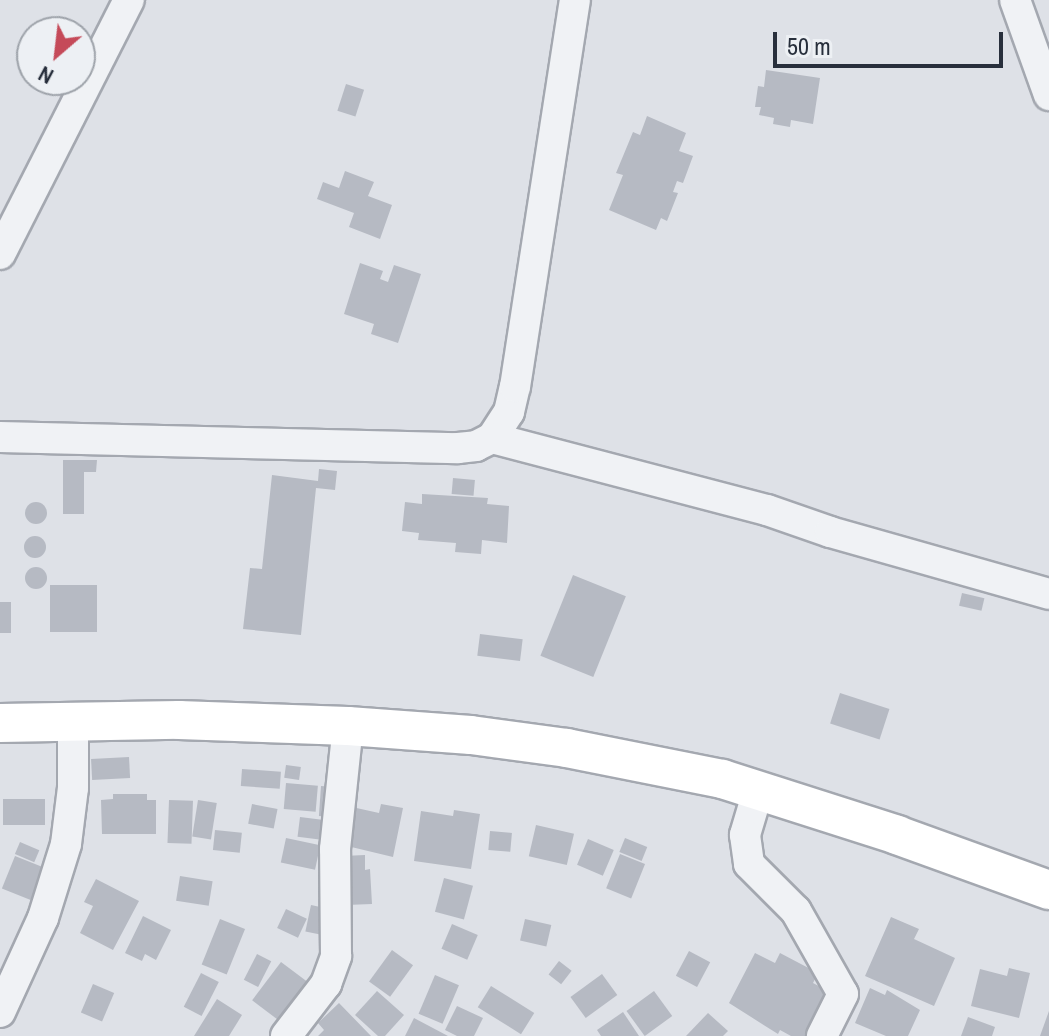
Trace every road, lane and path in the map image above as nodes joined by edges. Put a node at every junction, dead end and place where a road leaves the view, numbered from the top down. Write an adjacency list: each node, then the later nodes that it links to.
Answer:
1 (129, 0): 5 (street)
2 (575, 0): 7 (street)
3 (1015, 0): 4 (street)
4 (1049, 95)
5 (0, 254)
6 (0, 437): 7 (street)
7 (492, 438): 8 (street)
8 (1049, 594)
9 (73, 722): 10 (main road); 11 (main road); 14 (street)
10 (0, 723)
11 (348, 726): 12 (main road); 15 (street)
12 (758, 791): 13 (main road); 16 (street)
13 (1049, 890)
14 (0, 1012)
15 (286, 1036)
16 (822, 1036)

